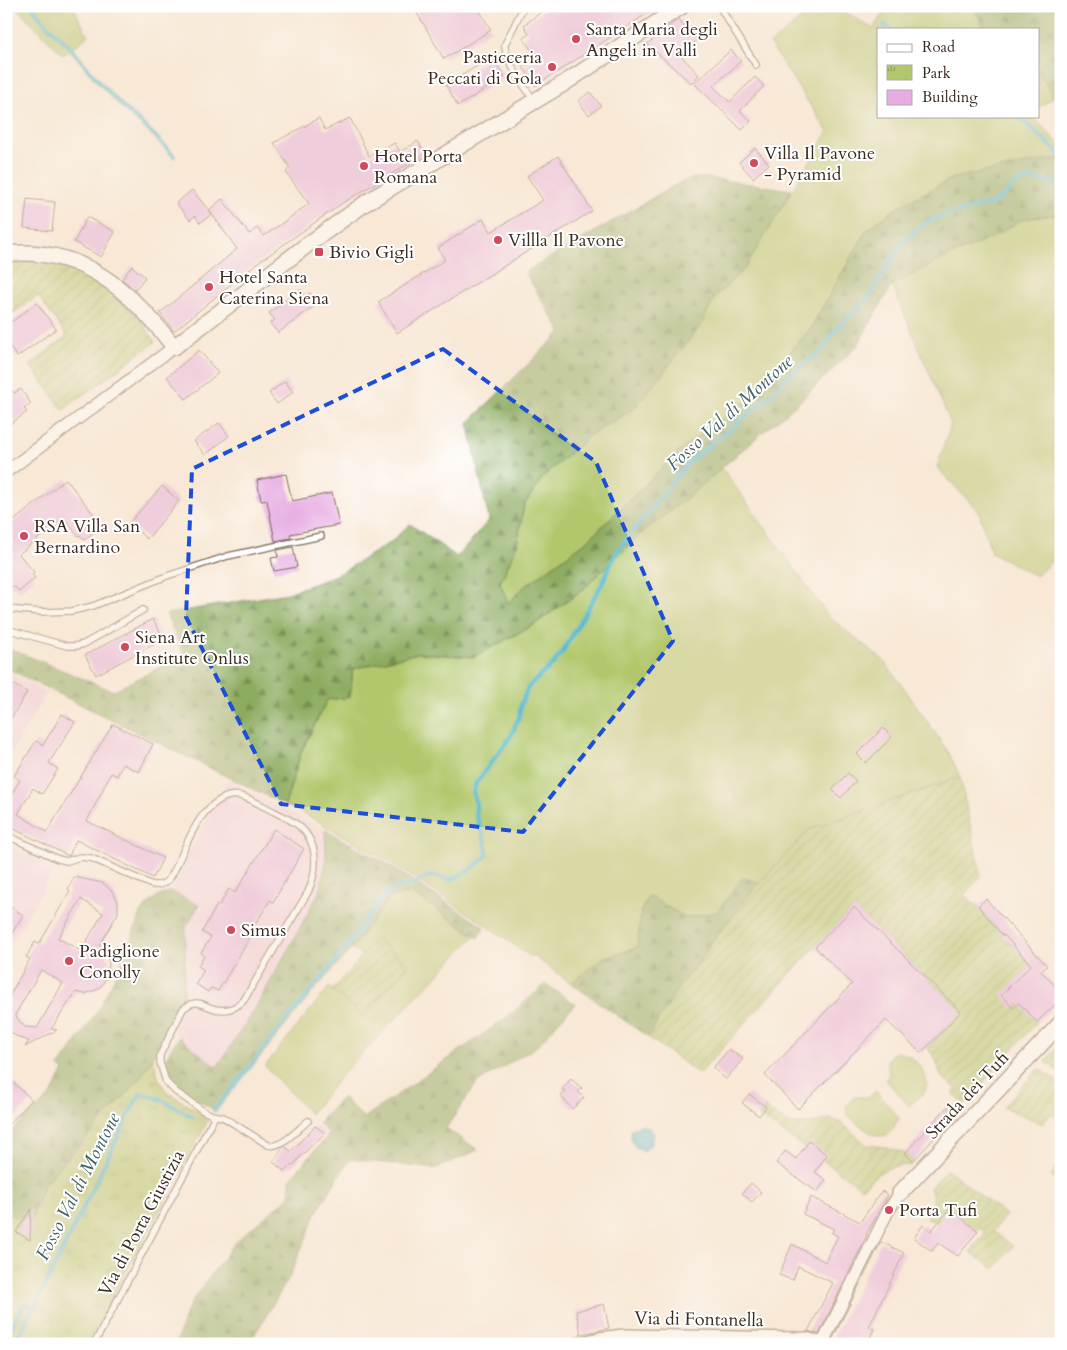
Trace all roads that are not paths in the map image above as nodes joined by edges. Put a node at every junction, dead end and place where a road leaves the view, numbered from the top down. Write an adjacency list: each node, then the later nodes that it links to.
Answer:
1 (524, 6): 5 (lane)
2 (682, 6): 5 (main road)
3 (719, 6): 4 (lane)
4 (756, 65)
5 (534, 101): 7 (main road)
6 (6, 254): 7 (main road)
7 (174, 347): 8 (street)
8 (6, 472)
9 (322, 536): 10 (lane)
10 (6, 609)
11 (143, 610): 12 (lane)
12 (6, 629)
13 (6, 835): 15 (lane)
14 (1061, 1023): 17 (main road, Strada dei Tufi)
15 (215, 1116): 16 (lane); 19 (lane, Via di Porta Giustizia)
16 (308, 1121)
17 (900, 1193): 18 (street)
18 (822, 1343): 20 (street, Via di Fontanella)
19 (94, 1344)
20 (576, 1344)

